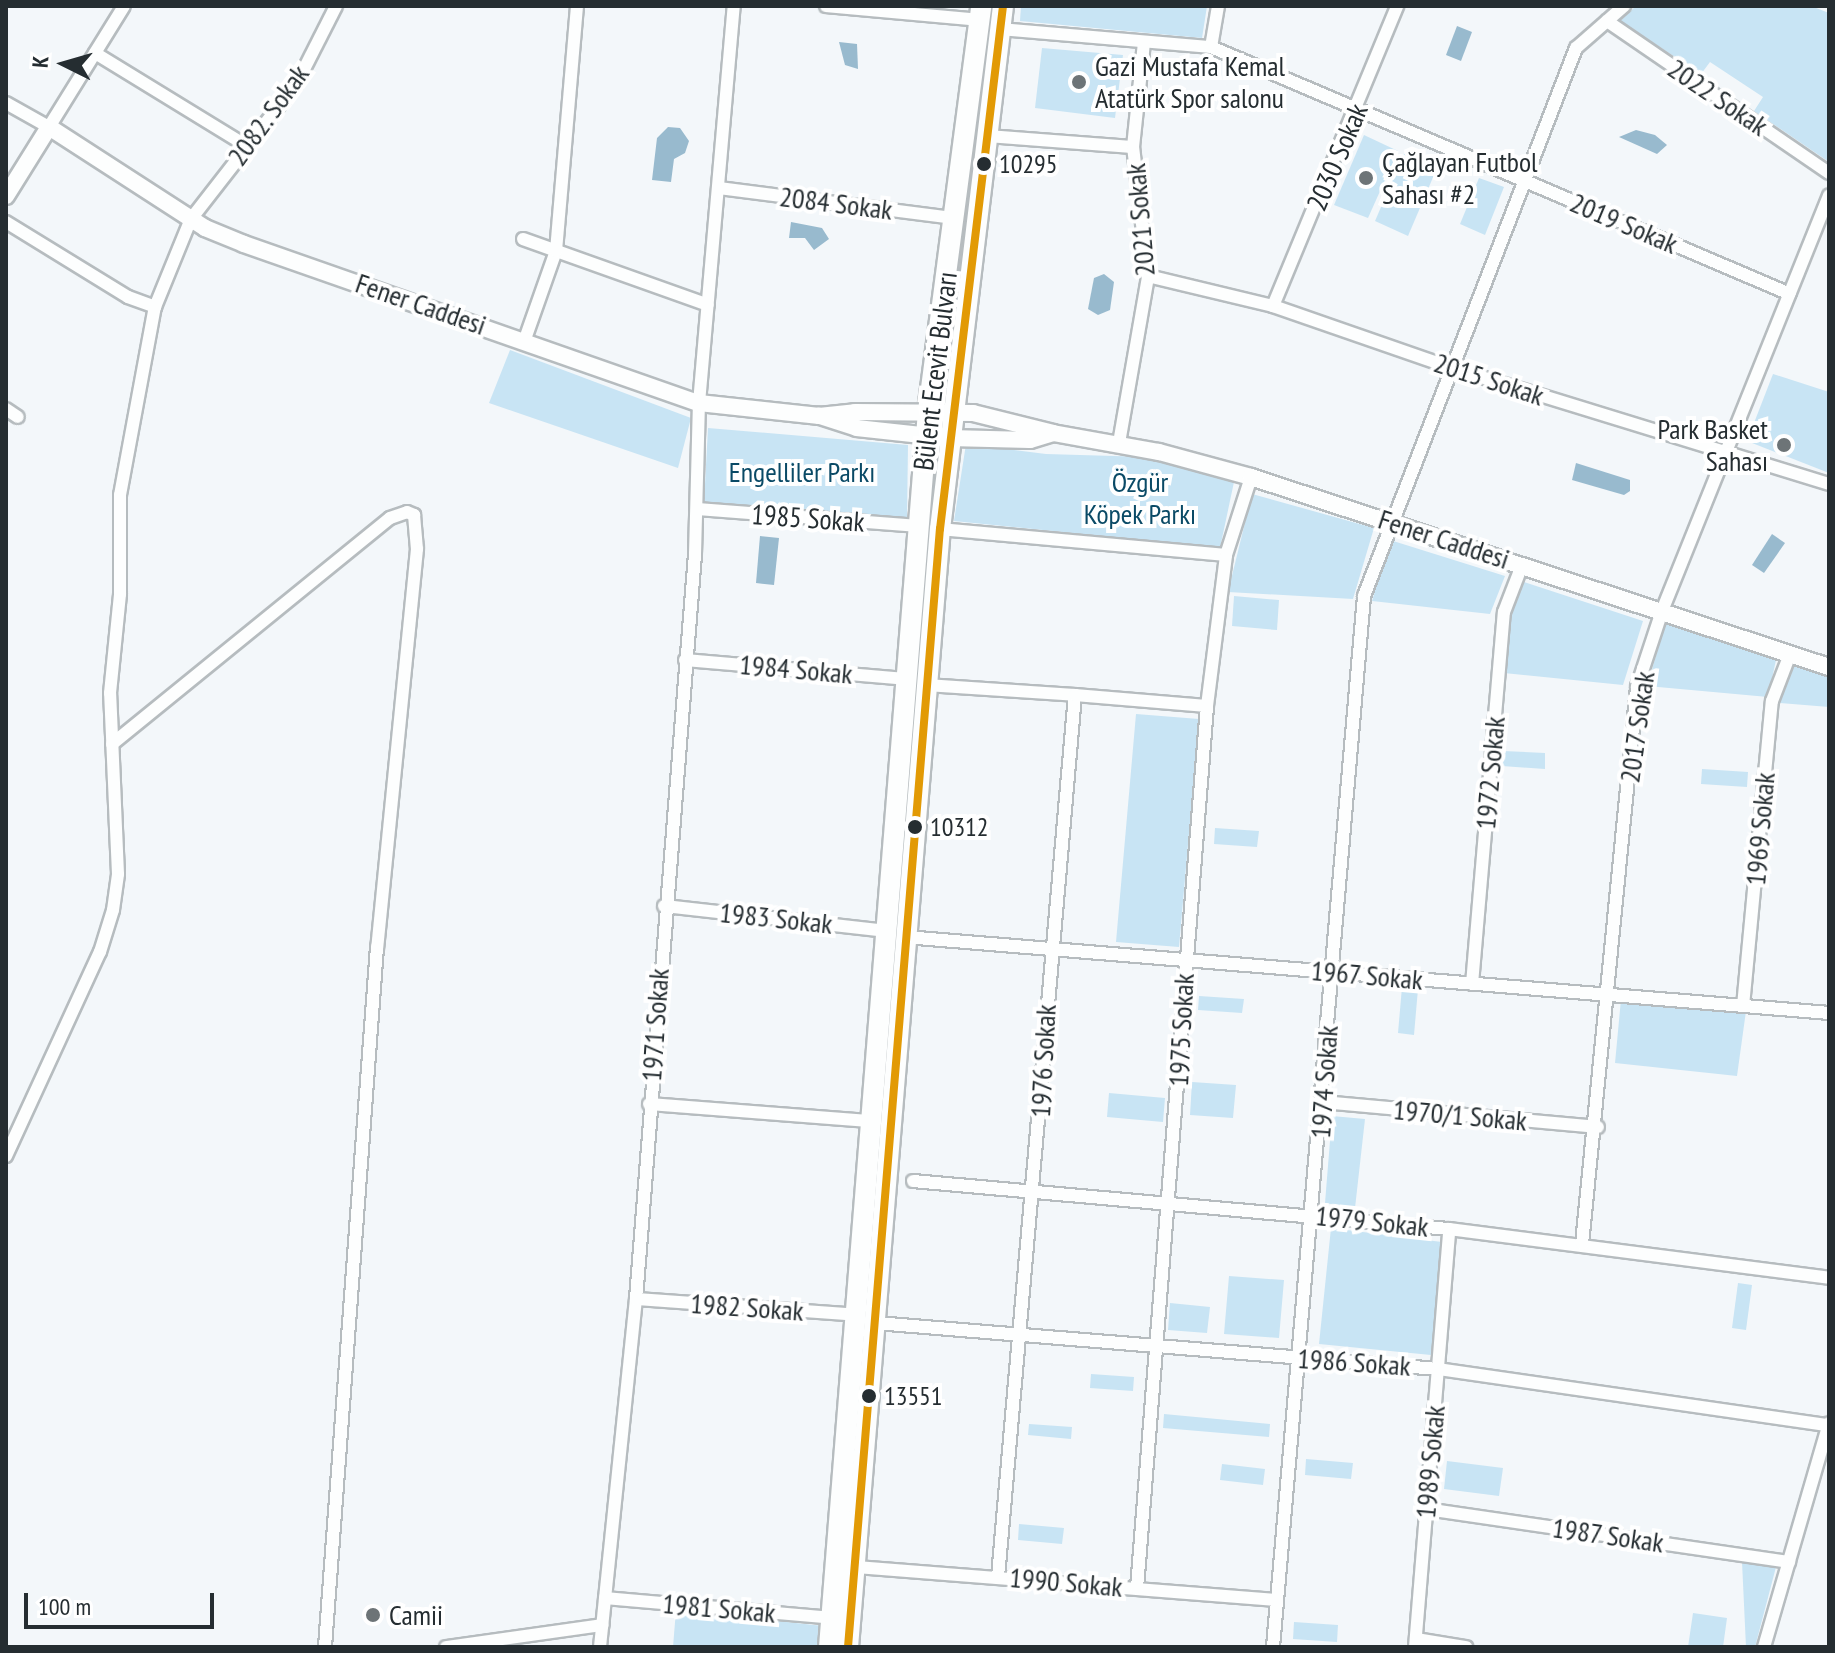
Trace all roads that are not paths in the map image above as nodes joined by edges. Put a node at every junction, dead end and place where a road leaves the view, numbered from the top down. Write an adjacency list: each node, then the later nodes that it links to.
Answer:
1 (124, 6): 15 (street)
2 (336, 6): 20 (street, 2082. Sokak)
3 (577, 6): 31 (street)
4 (734, 6): 24 (street, 1971 Sokak)
5 (826, 6): 10 (street)
6 (1003, 6): 12 (main road, Bülent Ecevit Bulvarı)
7 (1218, 6): 14 (street)
8 (1397, 6): 17 (street, 2030 Sokak)
9 (1624, 6): 11 (street, 1974 Sokak)
10 (980, 13): 27 (main road, Bülent Ecevit Bulvarı)
11 (1607, 21): 22 (street, 2022 Sokak); 23 (street, 1974 Sokak)
12 (1000, 29): 13 (street, 2019 Sokak); 19 (main road, Bülent Ecevit Bulvarı)
13 (1144, 43): 14 (street, 2019 Sokak); 21 (street, 2021 Sokak)
14 (1211, 47): 17 (street, 2019 Sokak)
15 (95, 53): 18 (street); 20 (street)
16 (6, 103): 18 (street)
17 (1360, 106): 23 (street, 2019 Sokak); 35 (street, 2030 Sokak)
18 (49, 127): 26 (street); 28 (street, Fener Caddesi)
19 (987, 136): 21 (street); 42 (main road, Bülent Ecevit Bulvarı)
20 (247, 146): 28 (street, 2082. Sokak)
21 (1133, 147): 32 (street, 2021 Sokak)
22 (1829, 173)
23 (1527, 181): 33 (street, 2019 Sokak); 38 (street, 1974 Sokak)
24 (719, 188): 27 (street, 2084 Sokak); 34 (street, 1971 Sokak)
25 (1829, 195): 33 (street, 2017 Sokak)
26 (6, 196)
27 (954, 218): 41 (main road, Bülent Ecevit Bulvarı)
28 (191, 219): 36 (street, 2082. Sokak); 37 (street, Fener Caddesi)
29 (6, 222): 36 (street)
30 (523, 239): 31 (street)
31 (556, 251): 34 (street); 37 (street)
32 (1148, 276): 35 (street, 2015 Sokak); 48 (street, 2021 Sokak)
33 (1790, 294): 49 (street, 2017 Sokak)
34 (708, 305): 39 (street, 1971 Sokak)
35 (1273, 306): 38 (street, 2015 Sokak)
36 (155, 307): 65 (street, 2082. Sokak)
37 (525, 339): 39 (street, Fener Caddesi)
38 (1452, 368): 49 (street, 2015 Sokak); 53 (street, 1974 Sokak)
39 (699, 403): 43 (street, Fener Caddesi); 52 (street, 1971 Sokak)
40 (6, 409): 44 (street)
41 (928, 411): 42 (street, Fener Caddesi); 43 (street, Fener Caddesi); 46 (main road, Bülent Ecevit Bulvarı)
42 (951, 413): 45 (street, Fener Caddesi); 47 (main road, Bülent Ecevit Bulvarı)
43 (819, 416): 46 (street, Fener Caddesi)
44 (18, 417)
45 (1053, 433): 47 (street, Fener Caddesi); 48 (street, Fener Caddesi)
46 (926, 436): 47 (street, Fener Caddesi); 54 (main road, Bülent Ecevit Bulvarı)
47 (949, 438): 55 (main road, Bülent Ecevit Bulvarı)
48 (1119, 443): 50 (street, Fener Caddesi)
49 (1724, 454): 51 (street, 2015 Sokak); 58 (street, 2017 Sokak)
50 (1251, 477): 53 (street, Fener Caddesi); 56 (street, 1975 Sokak)
51 (1829, 484)
52 (697, 509): 54 (street, 1985 Sokak); 60 (street, 1971 Sokak)
53 (1394, 523): 57 (street, Fener Caddesi); 70 (street, 1974 Sokak)
54 (919, 526): 62 (main road, Bülent Ecevit Bulvarı)
55 (940, 529): 56 (street); 62 (main road, Bülent Ecevit Bulvarı)
56 (1226, 555): 64 (street, 1975 Sokak)
57 (1522, 565): 58 (street, Fener Caddesi); 71 (street, 1972 Sokak)
58 (1662, 611): 59 (street, Fener Caddesi); 72 (street, 2017 Sokak)
59 (1790, 654): 61 (street, Fener Caddesi); 73 (street, 1969 Sokak)
60 (685, 660): 62 (street, 1984 Sokak); 66 (street, 1971 Sokak)
61 (1829, 667)
62 (917, 682): 63 (street); 67 (main road, Bülent Ecevit Bulvarı)
63 (1075, 695): 64 (street); 68 (street, 1976 Sokak)
64 (1207, 706): 69 (street, 1975 Sokak)
65 (112, 744): 79 (street, 2082. Sokak); 104 (street)
66 (664, 906): 67 (street, 1983 Sokak); 76 (street, 1971 Sokak)
67 (897, 934): 68 (street, 1967 Sokak); 77 (main road, Bülent Ecevit Bulvarı); 88 (main road, Bülent Ecevit Bulvarı)
68 (1049, 949): 69 (street, 1967 Sokak); 81 (street, 1976 Sokak)
69 (1185, 960): 70 (street, 1967 Sokak); 82 (street, 1975 Sokak)
70 (1332, 972): 71 (street, 1967 Sokak); 75 (street, 1974 Sokak)
71 (1472, 984): 72 (street, 1967 Sokak)
72 (1609, 995): 73 (street, 1967 Sokak); 78 (street, 2017 Sokak)
73 (1743, 1006): 74 (street, 1967 Sokak)
74 (1829, 1013)
75 (1323, 1102): 78 (street, 1970/1 Sokak); 83 (street, 1974 Sokak)
76 (649, 1104): 77 (street); 87 (street, 1971 Sokak)
77 (872, 1121): 88 (main road, Bülent Ecevit Bulvarı)
78 (1598, 1127): 85 (street, 2017 Sokak)
79 (6, 1156)
80 (913, 1181): 81 (street, 1979 Sokak)
81 (1034, 1190): 82 (street, 1979 Sokak); 89 (street, 1976 Sokak)
82 (1169, 1202): 83 (street, 1979 Sokak); 90 (street, 1975 Sokak)
83 (1314, 1215): 84 (street, 1979 Sokak); 91 (street, 1974 Sokak)
84 (1449, 1229): 85 (street, 1979 Sokak); 92 (street, 1989 Sokak)
85 (1582, 1244): 86 (street, 1979 Sokak)
86 (1829, 1278)
87 (636, 1299): 88 (street, 1982 Sokak); 99 (street, 1971 Sokak)
88 (867, 1319): 89 (street, 1986 Sokak); 96 (main road, Bülent Ecevit Bulvarı); 101 (main road, Bülent Ecevit Bulvarı)
89 (1021, 1337): 90 (street, 1986 Sokak); 97 (street, 1976 Sokak)
90 (1156, 1347): 91 (street, 1986 Sokak); 98 (street, 1975 Sokak)
91 (1301, 1358): 92 (street, 1986 Sokak); 100 (street, 1974 Sokak)
92 (1438, 1369): 93 (street, 1986 Sokak); 94 (street, 1989 Sokak)
93 (1829, 1424): 95 (street)
94 (1426, 1509): 95 (street, 1987 Sokak); 103 (street, 1989 Sokak)
95 (1789, 1562): 111 (street)
96 (856, 1567): 97 (street, 1990 Sokak); 108 (main road, Bülent Ecevit Bulvarı)
97 (998, 1576): 98 (street, 1990 Sokak)
98 (1137, 1588): 100 (street, 1990 Sokak)
99 (605, 1598): 101 (street, 1981 Sokak); 102 (street, 1971 Sokak)
100 (1277, 1600): 109 (street, 1974 Sokak)
101 (832, 1618): 107 (main road, Bülent Ecevit Bulvarı)
102 (602, 1625): 105 (street); 106 (street, 1971 Sokak)
103 (1415, 1643): 110 (street)
104 (325, 1647)
105 (446, 1647)
106 (600, 1647)
107 (829, 1647)
108 (848, 1647)
109 (1273, 1647)
110 (1466, 1647)
111 (1764, 1647)

